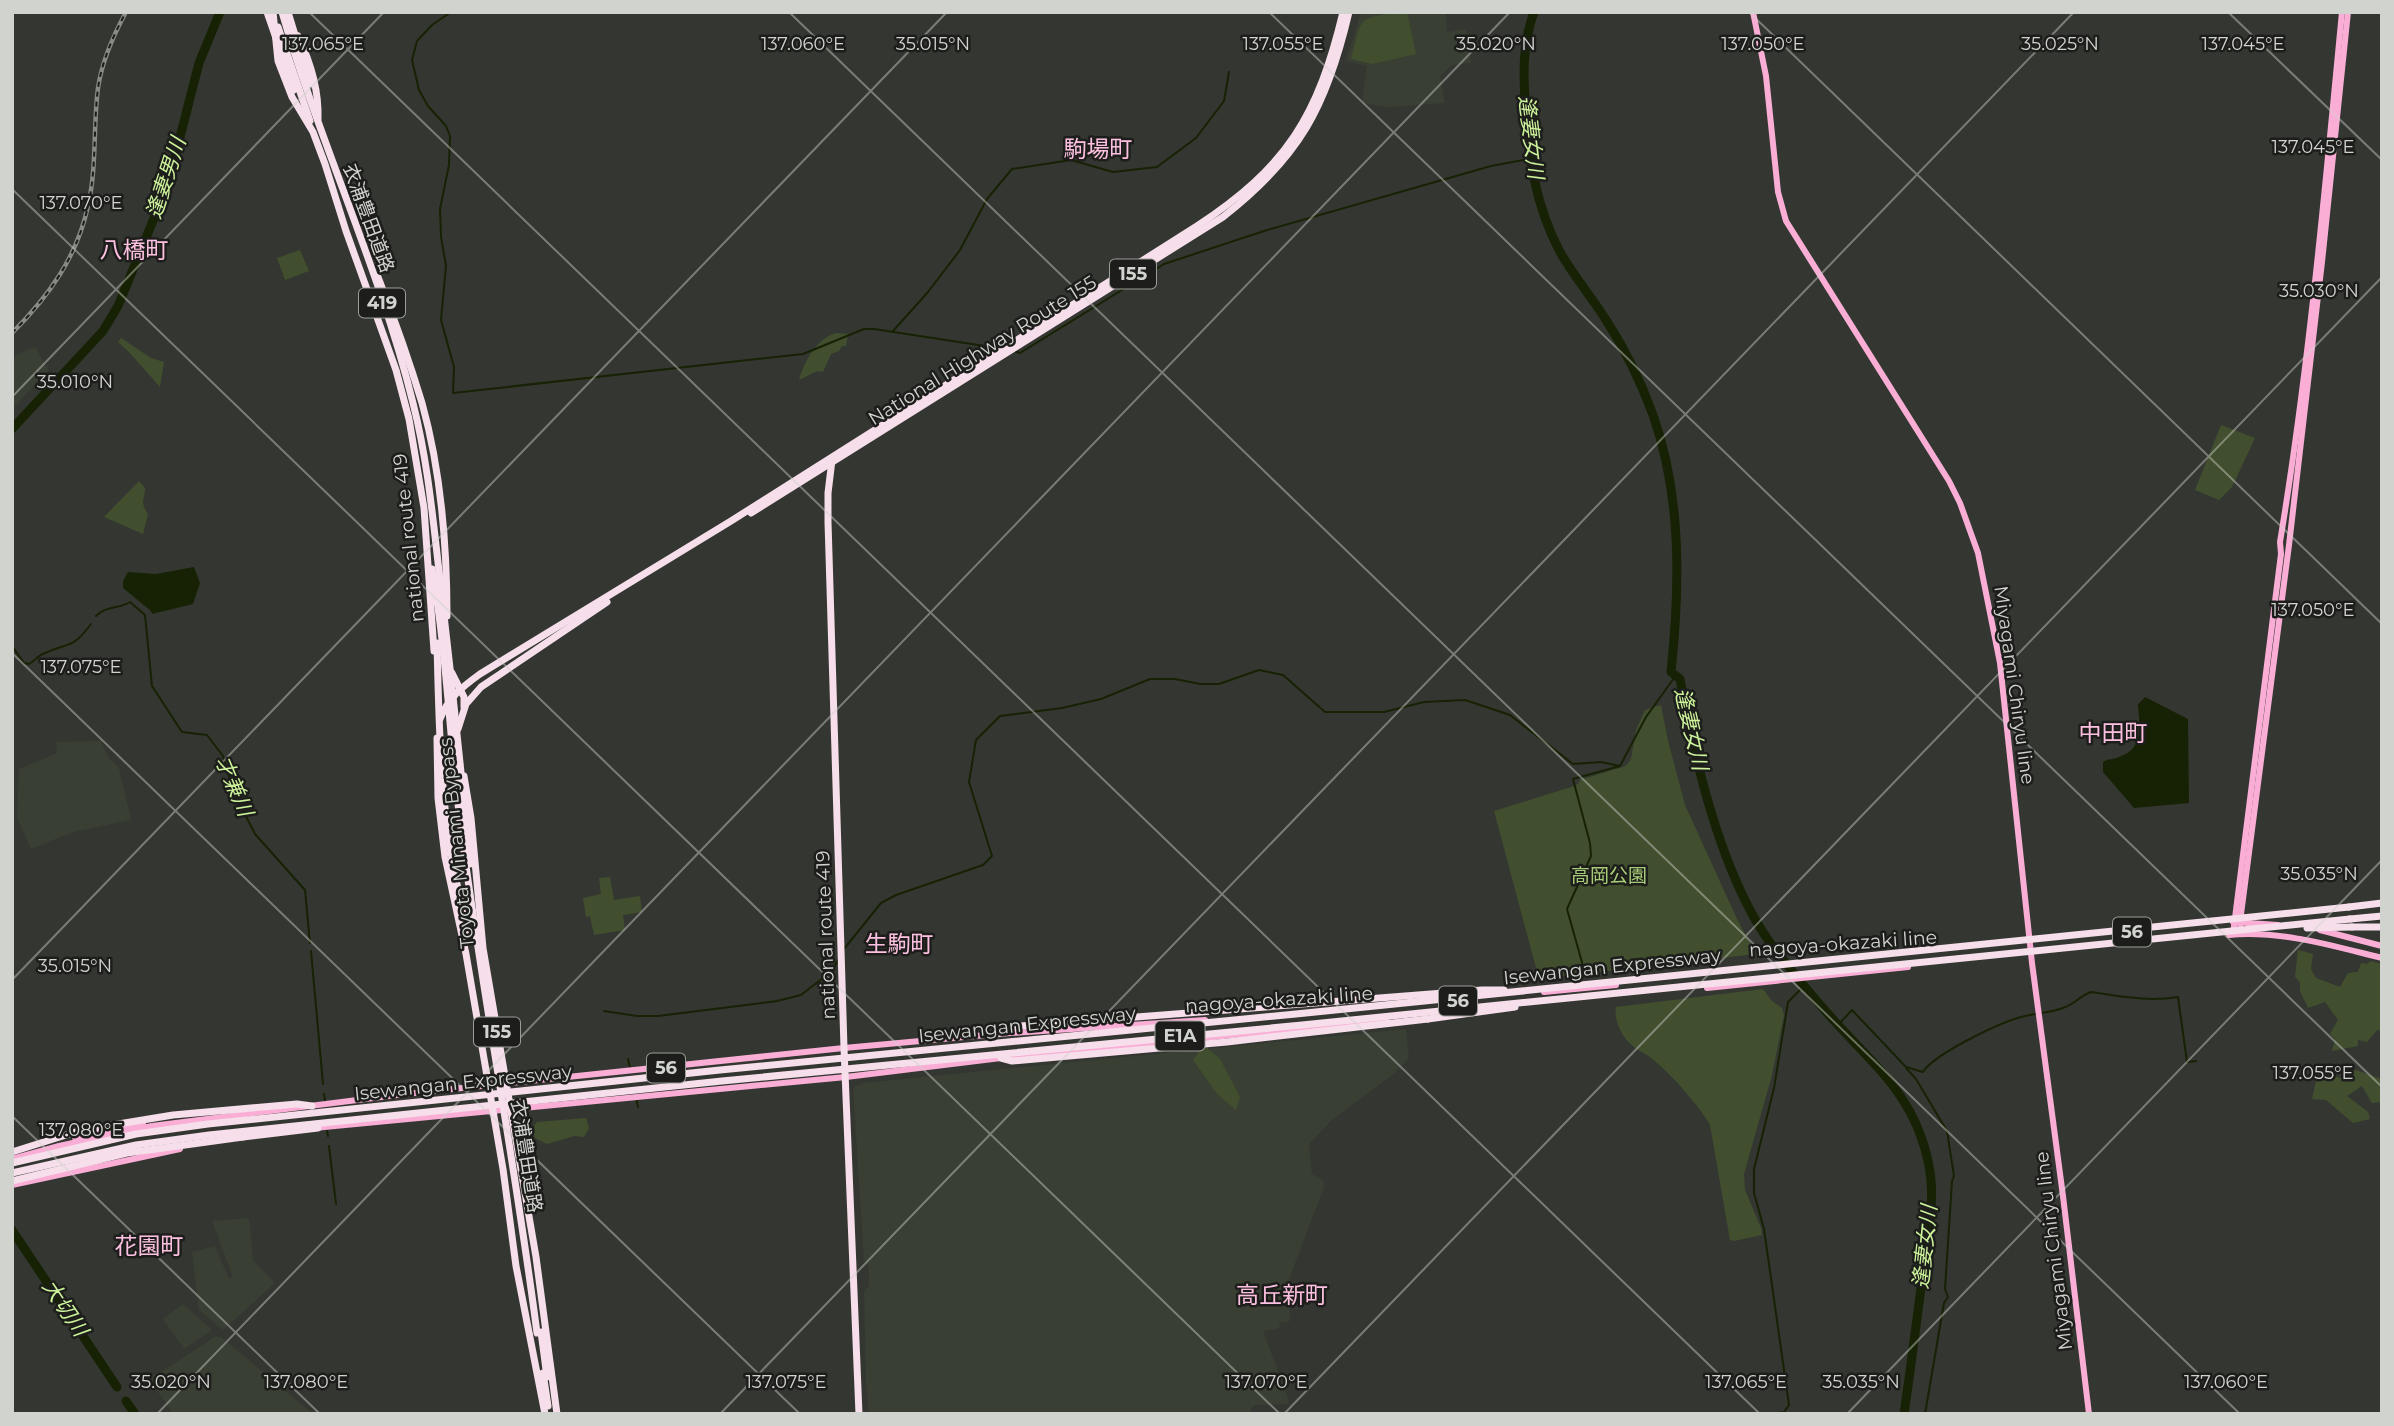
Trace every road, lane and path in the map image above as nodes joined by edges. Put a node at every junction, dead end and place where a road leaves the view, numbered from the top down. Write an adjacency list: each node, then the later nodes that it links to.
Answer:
1 (267, 12): 10 (highway, 419, bridge)
2 (274, 12): 10 (highway, national route 419 / 419); 12 (highway, 衣浦豊田道路 / 419, bridge)
3 (284, 12): 9 (highway, 419, bridge); 9 (highway, national route 419 / 419); 13 (highway, 衣浦豊田道路 / 419, bridge)
4 (1343, 12): 11 (highway, National Highway Route 155 / 155)
5 (1349, 12): 11 (highway, National Highway Route 155 / 155)
6 (1754, 12): 25 (main road, Miyagami Chiryu line)
7 (2342, 12): 21 (main road)
8 (2348, 12): 21 (main road)
9 (318, 117): 14 (highway, national route 419 / 419)
10 (308, 123): 17 (highway, national route 419 / 419)
11 (832, 459): 15 (highway, Toyota Minami Bypass / 155); 18 (highway, 155); 34 (highway, national route 419)
12 (432, 569): 30 (highway, 衣浦豊田道路 / 419, bridge); 47 (highway, 衣浦豊田道路 / 419, bridge)
13 (443, 603): 27 (highway, 衣浦豊田道路 / 419, bridge); 47 (highway, 衣浦豊田道路 / 419, bridge)
14 (453, 677): 15 (highway); 16 (highway, national route 419 / 419)
15 (472, 679): 16 (highway, Toyota Minami Bypass / 155)
16 (459, 689): 17 (highway, Toyota Minami Bypass / 155); 18 (highway, national route 419 / 155)
17 (447, 703): 30 (highway, Toyota Minami Bypass / 155)
18 (464, 708): 27 (highway, Toyota Minami Bypass / 155)
19 (2382, 903): 31 (highway, Isewangan Expressway / E1A, bridge)
20 (2382, 916): 22 (highway, Isewangan Expressway / E1A)
21 (2237, 922): 24 (main road); 25 (main road, nagoya-okazaki line / 56); 26 (main road, nagoya-okazaki line / 56)
22 (2351, 923): 23 (highway); 32 (highway, Isewangan Expressway / E1A, bridge)
23 (2382, 927)
24 (2237, 934): 28 (main road, nagoya-okazaki line / 56); 29 (main road, nagoya-okazaki line / 56)
25 (2031, 942): 28 (main road, Miyagami Chiryu line); 33 (main road, nagoya-okazaki line / 56, bridge)
26 (2382, 946)
27 (483, 948): 37 (highway, Toyota Minami Bypass / 155)
28 (2032, 954): 35 (main road, nagoya-okazaki line / 56, bridge); 50 (main road, Miyagami Chiryu line)
29 (2382, 958)
30 (470, 978): 38 (highway, 155)
31 (1525, 990): 33 (highway, bridge); 45 (highway, Isewangan Expressway / E1A, bridge)
32 (1535, 1000): 35 (highway, bridge); 46 (highway, Isewangan Expressway / E1A, bridge)
33 (997, 1034): 34 (main road, nagoya-okazaki line / 56)
34 (844, 1048): 36 (highway, national route 419); 37 (main road, nagoya-okazaki line / 56)
35 (1001, 1058): 36 (main road, nagoya-okazaki line / 56)
36 (846, 1077): 40 (main road, nagoya-okazaki line / 56); 49 (highway, national route 419)
37 (506, 1084): 38 (main road, nagoya-okazaki line / 56); 40 (highway, Toyota Minami Bypass / 155)
38 (489, 1086): 39 (main road, nagoya-okazaki line / 56); 42 (highway, 155)
39 (312, 1106): 41 (highway)
40 (510, 1109): 42 (main road, nagoya-okazaki line / 56); 48 (highway, Toyota Minami Bypass / 155)
41 (246, 1111): 45 (main road, bridge); 45 (highway)
42 (493, 1111): 43 (main road, nagoya-okazaki line / 56); 48 (highway, 155)
43 (318, 1128): 44 (highway)
44 (245, 1135): 46 (highway, bridge); 46 (main road, bridge)
45 (12, 1157)
46 (12, 1179)
47 (539, 1333): 48 (highway, 衣浦豊田道路 / 419)
48 (551, 1414)
49 (859, 1414)
50 (2089, 1414)

